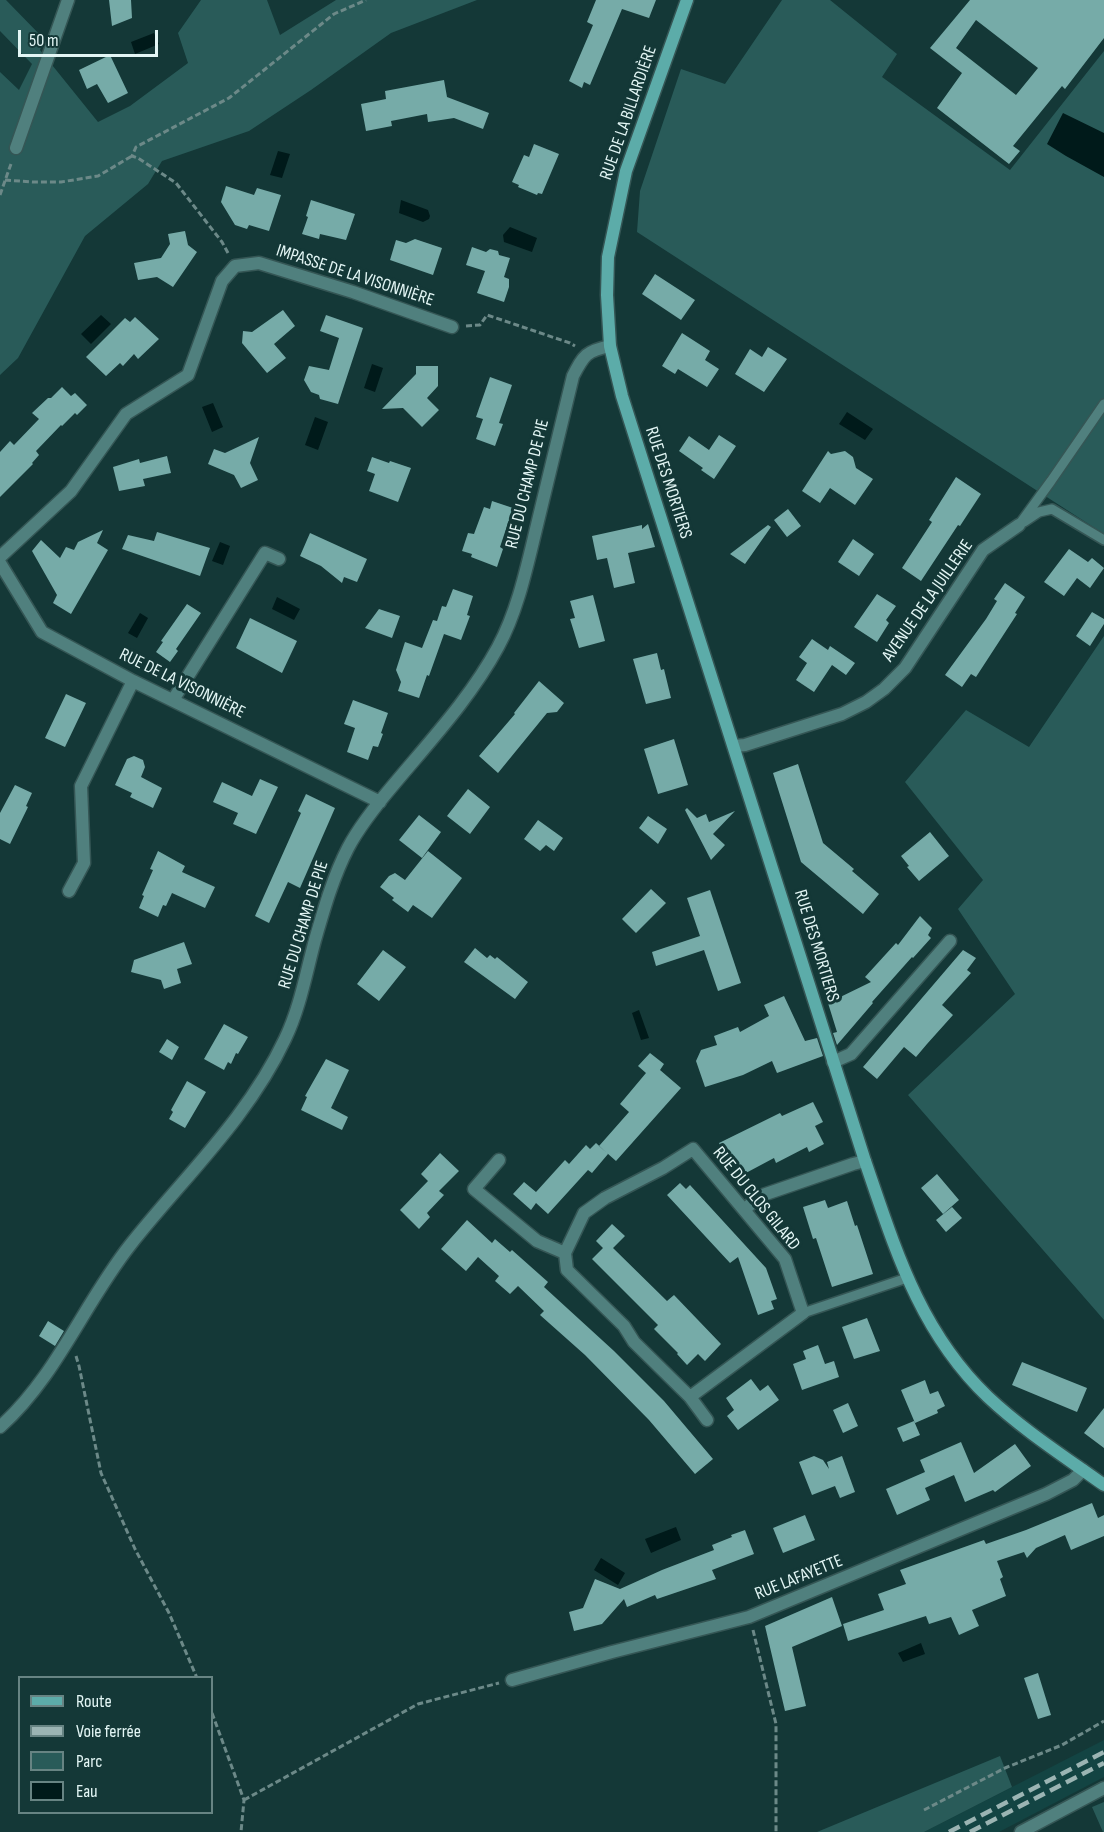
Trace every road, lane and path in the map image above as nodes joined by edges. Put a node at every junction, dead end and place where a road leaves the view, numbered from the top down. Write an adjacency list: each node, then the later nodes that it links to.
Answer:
1 (68, 0): 4 (street)
2 (366, 0): 5 (path)
3 (687, 0): 10 (street, RUE DE LA BILLARDIÈRE)
4 (16, 148): 6 (path)
5 (132, 156): 6 (path); 8 (path)
6 (5, 180): 7 (path)
7 (0, 195)
8 (235, 266): 9 (street, IMPASSE DE LA VISONNIÈRE); 15 (street)
9 (452, 327): 11 (path)
10 (610, 346): 11 (street); 20 (street, RUE DES MORTIERS)
11 (586, 354): 21 (street, RUE DU CHAMP DE PIE)
12 (1104, 404): 13 (lane)
13 (1019, 525): 14 (lane); 20 (street, AVENUE DE LA JUILLERIE)
14 (1104, 540)
15 (0, 556)
16 (279, 559): 19 (street)
17 (0, 563): 18 (street, RUE DE LA VISONNIÈRE)
18 (133, 681): 19 (street, RUE DE LA VISONNIÈRE); 22 (street)
19 (173, 700): 21 (street, RUE DE LA VISONNIÈRE)
20 (734, 746): 24 (street, RUE DES MORTIERS)
21 (380, 802): 31 (street, RUE DU CHAMP DE PIE)
22 (69, 891)
23 (950, 941): 24 (street)
24 (833, 1062): 26 (street, RUE DES MORTIERS)
25 (499, 1160): 28 (street)
26 (865, 1161): 27 (street); 29 (street, RUE DES MORTIERS)
27 (744, 1210): 28 (street, RUE DU CLOS GILARD); 30 (street, RUE DU CLOS GILARD)
28 (565, 1253): 32 (street)
29 (907, 1278): 30 (lane); 35 (street, RUE DES MORTIERS)
30 (803, 1313): 32 (street)
31 (69, 1341): 34 (street, RUE DU CHAMP DE PIE); 38 (path)
32 (690, 1397): 33 (street)
33 (707, 1420)
34 (0, 1427)
35 (1083, 1470): 36 (street, RUE DES MORTIERS); 37 (street, RUE LAFAYETTE)
36 (1104, 1485)
37 (749, 1617): 39 (street, RUE LAFAYETTE); 46 (path)
38 (197, 1676)
39 (512, 1680): 43 (path)
40 (213, 1716): 43 (path)
41 (1104, 1721): 44 (path)
42 (1104, 1788): 47 (street)
43 (244, 1800): 45 (path)
44 (924, 1810)
45 (241, 1832)
46 (776, 1832)
47 (1021, 1832)

